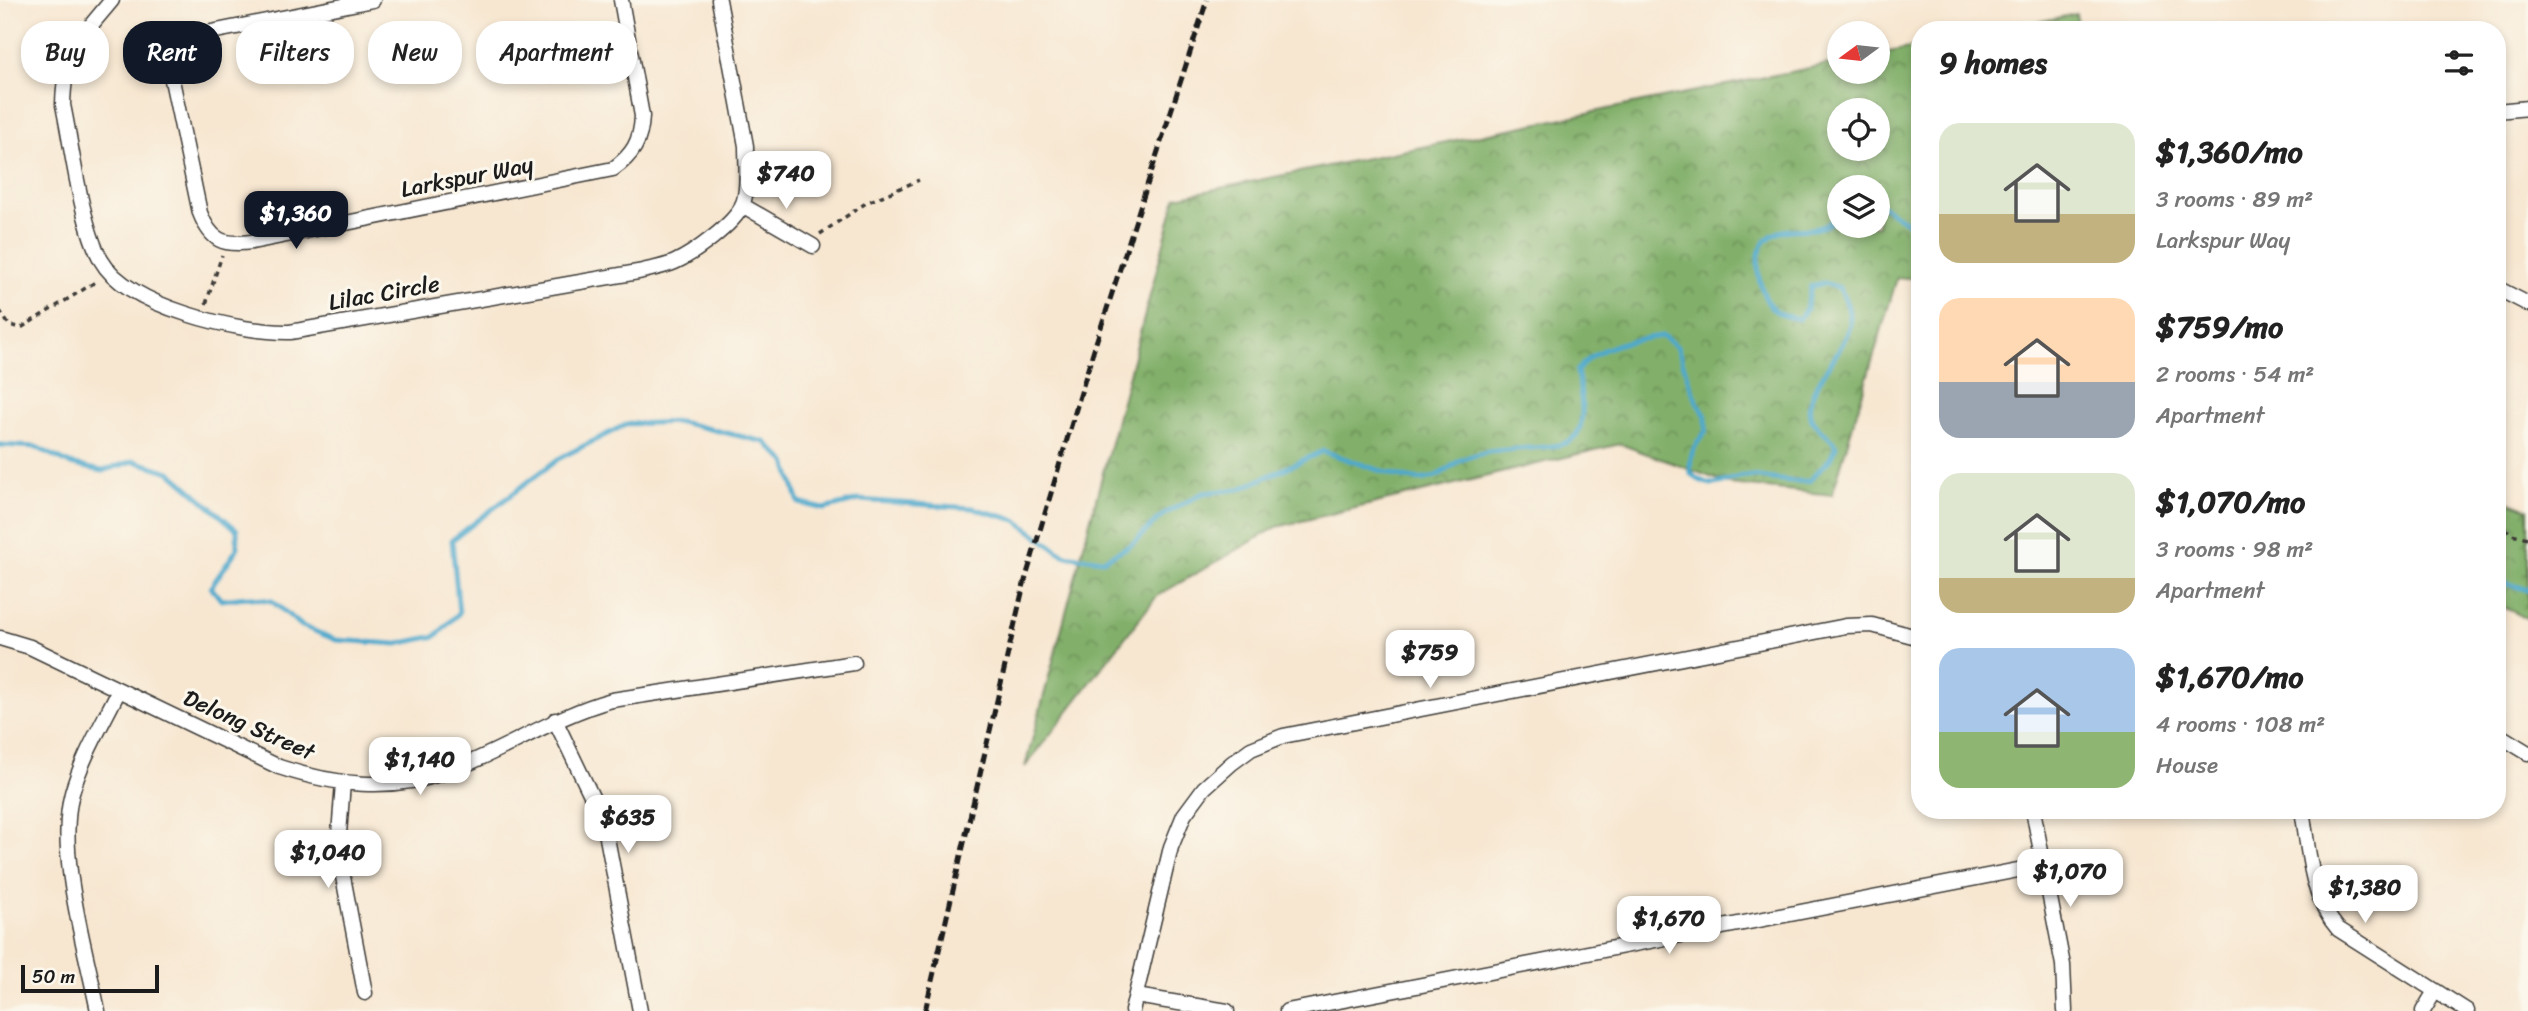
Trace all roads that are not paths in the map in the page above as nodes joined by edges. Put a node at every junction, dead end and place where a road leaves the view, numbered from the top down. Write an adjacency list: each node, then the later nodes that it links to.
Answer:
1 (112, 0): 7 (street, Lilac Circle)
2 (373, 0): 3 (street, Larkspur Way)
3 (621, 0)
4 (719, 0): 7 (street)
5 (2528, 108): 6 (street)
6 (2506, 110)
7 (742, 205): 8 (street)
8 (810, 244)
9 (2506, 293): 10 (street)
10 (2528, 304)
11 (1911, 636): 24 (street)
12 (0, 638): 14 (street, Delong Street)
13 (854, 663): 15 (street, Delong Street)
14 (119, 690): 18 (street, Delong Street); 25 (street)
15 (555, 720): 18 (street, Delong Street); 26 (street)
16 (2506, 740): 17 (street)
17 (2528, 753)
18 (343, 783): 23 (street)
19 (2035, 819): 21 (street)
20 (2304, 819): 22 (street)
21 (2044, 865): 29 (street); 30 (street)
22 (2435, 991): 31 (street); 32 (street)
23 (365, 993)
24 (1136, 996): 27 (street); 28 (street)
25 (98, 1011)
26 (640, 1011)
27 (1132, 1011)
28 (1227, 1011)
29 (1287, 1011)
30 (2065, 1011)
31 (2423, 1011)
32 (2467, 1011)

